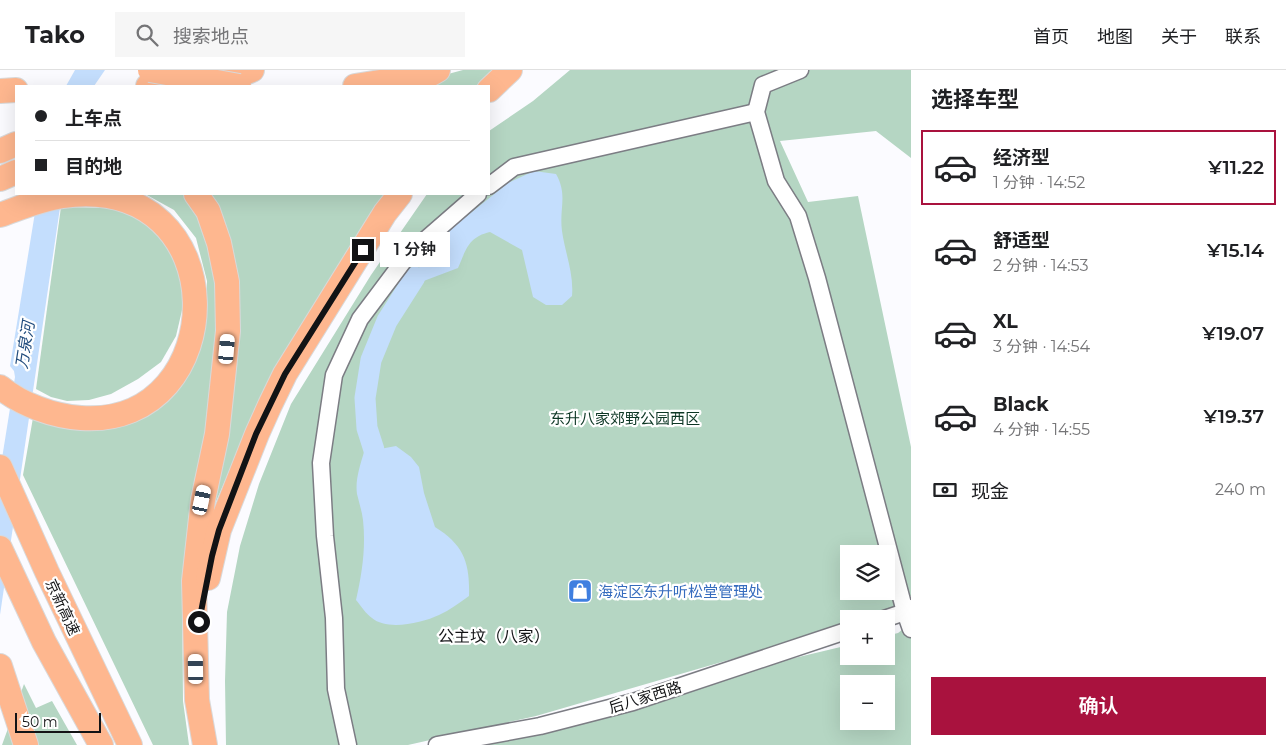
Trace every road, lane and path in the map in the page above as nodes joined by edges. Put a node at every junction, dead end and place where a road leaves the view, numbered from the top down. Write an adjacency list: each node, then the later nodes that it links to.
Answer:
1 (150, 70): 9 (highway, bridge)
2 (186, 70): 7 (highway, bridge)
3 (252, 70): 8 (highway)
4 (438, 70): 10 (highway)
5 (510, 70): 11 (highway)
6 (800, 70): 14 (street)
7 (150, 85)
8 (215, 85)
9 (233, 85)
10 (361, 85)
11 (490, 89)
12 (15, 90): 13 (highway)
13 (0, 91)
14 (756, 112): 19 (street); 27 (street)
15 (15, 144): 16 (highway)
16 (0, 151)
17 (15, 172): 18 (highway)
18 (0, 179)
19 (490, 185)
20 (197, 195): 31 (highway)
21 (399, 195): 31 (highway)
22 (477, 195): 37 (street)
23 (0, 215): 24 (highway)
24 (0, 387)
25 (0, 467): 35 (highway, 京新高速)
26 (0, 548): 34 (highway, 京新高速)
27 (908, 610): 28 (street); 29 (street)
28 (895, 615)
29 (911, 629)
30 (840, 633): 38 (street, 后八家西路)
31 (196, 639): 36 (highway)
32 (0, 666): 33 (highway)
33 (26, 745)
34 (101, 745)
35 (130, 745)
36 (204, 745)
37 (348, 745)
38 (437, 745)

